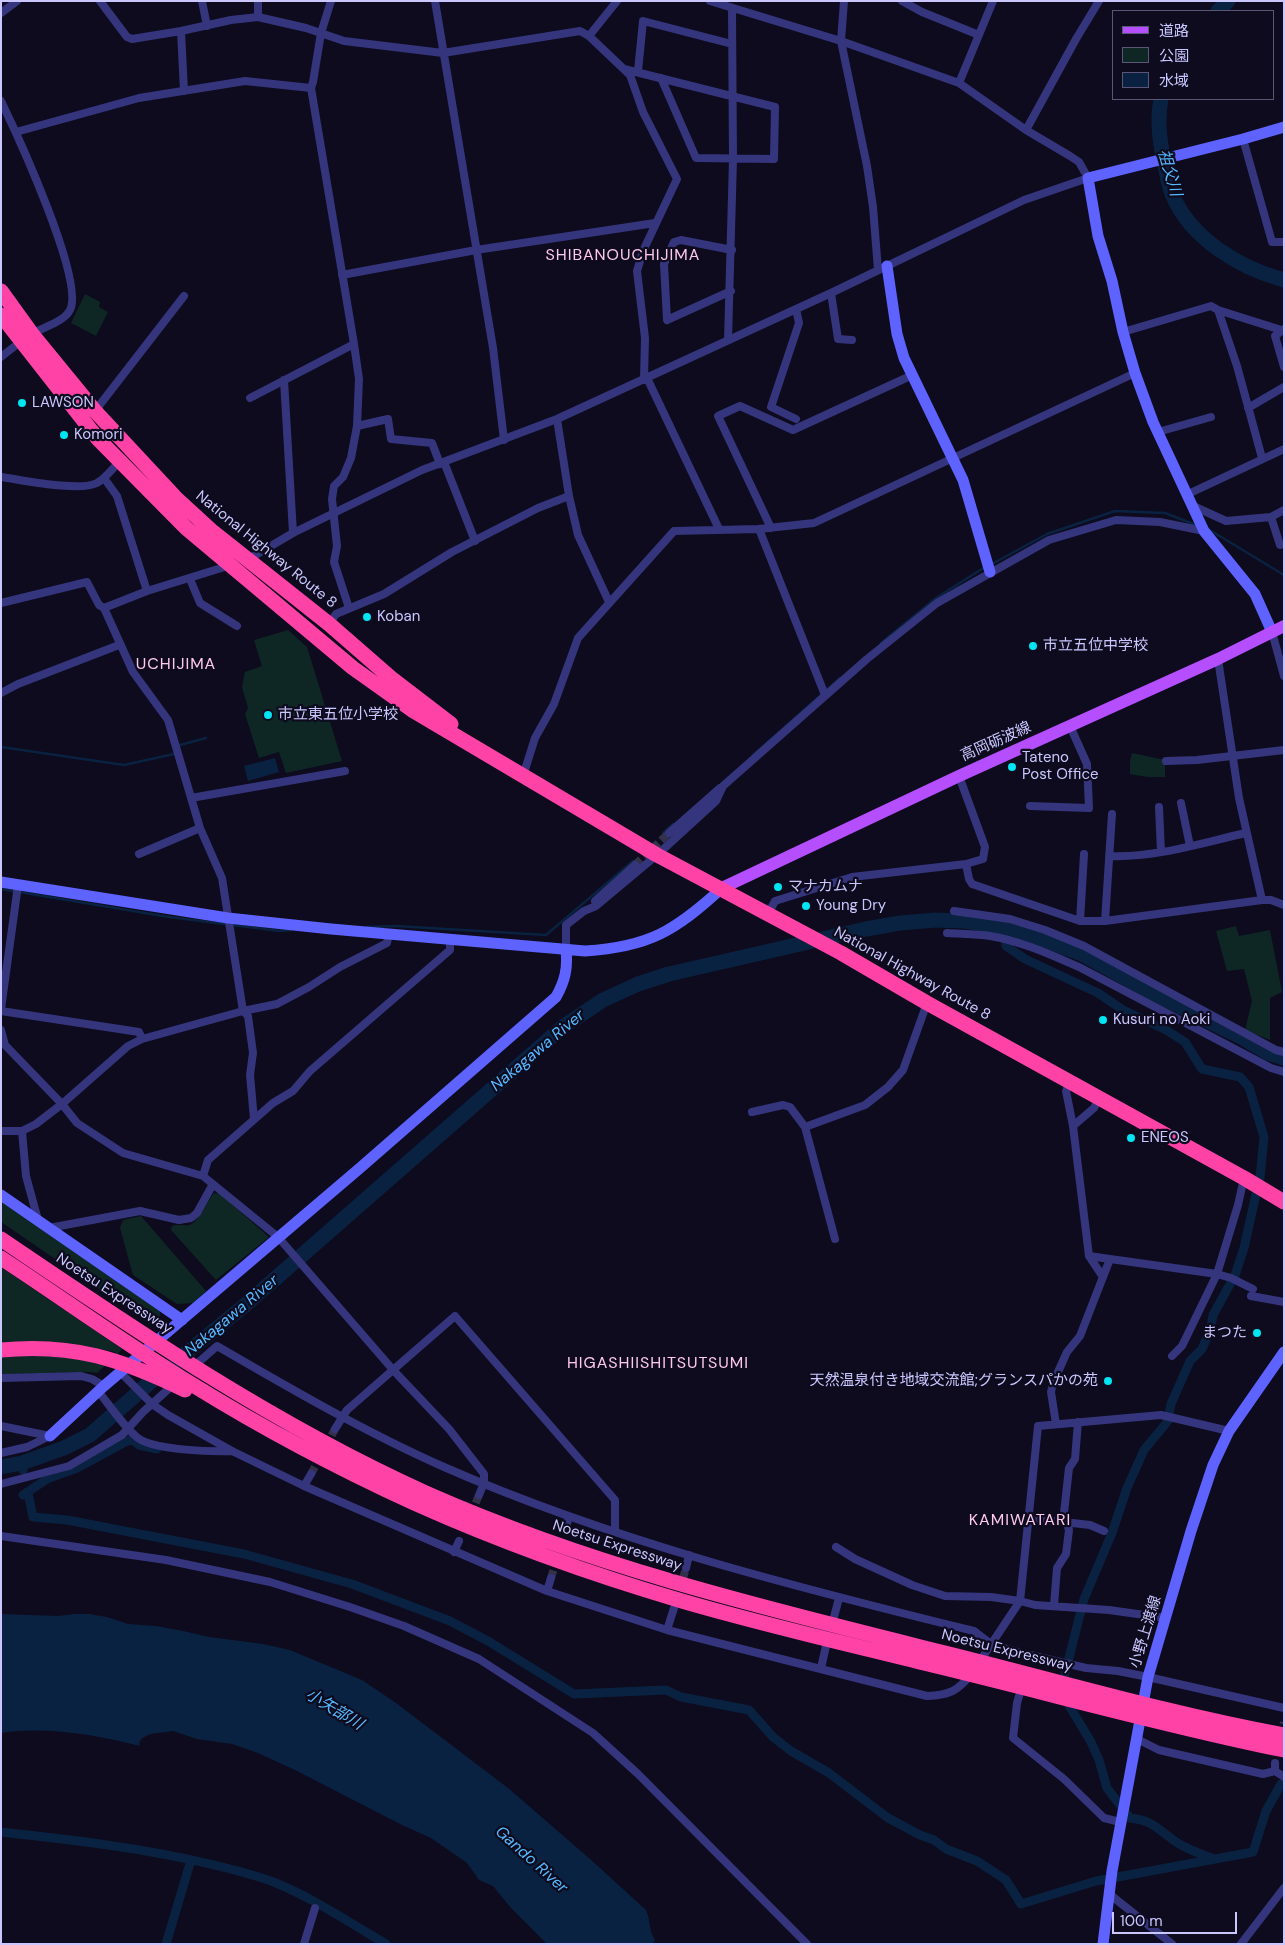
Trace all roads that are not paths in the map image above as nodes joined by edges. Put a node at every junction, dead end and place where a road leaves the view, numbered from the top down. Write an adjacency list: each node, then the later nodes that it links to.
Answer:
1 (17, 1): 14 (street)
2 (100, 1): 17 (street)
3 (202, 1): 16 (street)
4 (258, 1): 15 (street)
5 (331, 1): 18 (street)
6 (435, 1): 23 (street)
7 (617, 1): 20 (street)
8 (710, 1): 13 (street)
9 (844, 1): 21 (street)
10 (902, 1): 19 (street)
11 (993, 1): 19 (street)
12 (1099, 1): 33 (street)
13 (732, 8): 21 (street); 22 (street)
14 (1, 13)
15 (258, 17): 16 (street); 18 (street)
16 (207, 26): 17 (street)
17 (181, 31): 29 (street)
18 (321, 33): 23 (street); 28 (street)
19 (979, 35): 27 (street)
20 (589, 36): 23 (street); 24 (street)
21 (841, 42): 27 (street); 42 (street)
22 (732, 44): 25 (street); 30 (street)
23 (443, 53): 40 (street)
24 (623, 68): 25 (street); 38 (street)
25 (638, 72): 26 (street)
26 (660, 78): 30 (street); 36 (street)
27 (959, 83): 33 (street)
28 (311, 88): 29 (street); 43 (street)
29 (184, 91): 34 (street)
30 (732, 96): 36 (street); 36 (street)
31 (1, 101): 34 (street)
32 (1284, 127): 35 (street)
33 (1026, 130): 37 (street)
34 (16, 132): 53 (street)
35 (1243, 139): 37 (street); 39 (street)
36 (733, 158): 41 (street)
37 (1088, 178): 42 (street); 52 (street)
38 (656, 223): 40 (street); 61 (street)
39 (1284, 242)
40 (476, 250): 43 (street); 72 (street)
41 (732, 250): 45 (street); 45 (street)
42 (882, 268): 46 (street); 74 (street)
43 (342, 275): 56 (street)
44 (1, 291): 53 (highway, National Highway Route 8)
45 (730, 291): 54 (street)
46 (831, 293): 48 (street); 55 (street)
47 (184, 296): 66 (street)
48 (796, 309): 54 (street); 69 (street)
49 (1218, 310): 51 (street); 52 (street); 65 (street)
50 (1, 315): 53 (highway, National Highway Route 8)
51 (1283, 331): 58 (street)
52 (1123, 332): 59 (street)
53 (27, 338): 57 (street); 66 (highway, National Highway Route 8); 76 (highway, National Highway Route 8)
54 (728, 340): 61 (street)
55 (852, 340)
56 (354, 344): 62 (street); 70 (street)
57 (1, 357)
58 (1284, 367)
59 (1134, 373): 71 (street); 74 (street)
60 (906, 378): 85 (street)
61 (646, 379): 68 (street); 86 (street)
62 (284, 380): 64 (street); 89 (street)
63 (1284, 387): 65 (street)
64 (250, 398)
65 (1248, 408): 75 (street)
66 (95, 411): 92 (highway, National Highway Route 8)
67 (1210, 417): 71 (street)
68 (557, 419): 72 (street); 80 (street)
69 (796, 419)
70 (357, 426): 77 (street); 83 (street)
71 (1158, 432): 81 (street)
72 (504, 440): 77 (street)
73 (1284, 449): 75 (street)
74 (953, 458): 85 (street); 94 (street)
75 (1262, 458): 81 (street)
76 (119, 462): 79 (street); 93 (highway, National Highway Route 8)
77 (442, 463): 83 (street); 90 (street)
78 (1, 477): 79 (street)
79 (104, 478): 96 (street)
80 (569, 496): 90 (street); 97 (street)
81 (1188, 500): 84 (street); 88 (street)
82 (1284, 510): 84 (street)
83 (334, 513): 89 (street); 100 (street)
84 (1271, 517): 91 (street)
85 (770, 528): 87 (street)
86 (719, 529): 87 (street); 97 (street)
87 (759, 529): 109 (street)
88 (1204, 531): 94 (street); 104 (street)
89 (293, 533): 92 (street)
90 (475, 541): 100 (street)
91 (1280, 545)
92 (249, 559): 93 (street); 101 (highway, National Highway Route 8)
93 (231, 565): 95 (street); 115 (highway, National Highway Route 8)
94 (990, 572): 109 (street)
95 (190, 579): 96 (street); 102 (street)
96 (147, 592): 99 (street)
97 (609, 602): 115 (street)
98 (1, 603): 99 (street)
99 (104, 608): 105 (street)
100 (349, 608): 101 (street)
101 (329, 624): 115 (highway, National Highway Route 8)
102 (237, 626)
103 (1284, 626): 104 (main road, 高岡砺波線)
104 (1272, 632): 106 (main road, 高岡砺波線); 107 (street)
105 (120, 645): 108 (street); 118 (street)
106 (1218, 659): 110 (main road, 高岡砺波線); 112 (street)
107 (1284, 676)
108 (1, 693)
109 (825, 696): 117 (street)
110 (1070, 726): 116 (main road, 高岡砺波線); 120 (street)
111 (1284, 750): 112 (street)
112 (1234, 757): 113 (street); 124 (street)
113 (1166, 761)
114 (345, 771): 118 (street)
115 (523, 776): 130 (highway, National Highway Route 8)
116 (959, 776): 132 (street); 136 (main road, 高岡砺波線)
117 (723, 786): 125 (street); 130 (street)
118 (191, 798): 123 (street)
119 (1181, 803): 126 (street)
120 (1030, 806)
121 (1159, 807): 127 (street)
122 (1112, 814): 131 (street)
123 (200, 828): 128 (street); 142 (street)
124 (1246, 832): 126 (street); 137 (street)
125 (669, 833)
126 (1190, 846): 127 (street)
127 (1161, 852): 131 (street)
128 (139, 854)
129 (1084, 854): 143 (street)
130 (657, 855): 136 (highway, National Highway Route 8); 139 (street)
131 (1109, 856): 144 (street)
132 (966, 864): 141 (street); 143 (street)
133 (635, 865): 139 (street)
134 (1, 882): 135 (street)
135 (18, 885): 142 (street); 149 (street)
136 (722, 888): 141 (highway, National Highway Route 8); 150 (street)
137 (1262, 900): 138 (street); 144 (street)
138 (1284, 905)
139 (584, 910): 150 (street)
140 (954, 911): 156 (street)
141 (768, 914): 151 (highway, National Highway Route 8)
142 (228, 918): 145 (street); 153 (street)
143 (1080, 921): 144 (street)
144 (1105, 921)
145 (389, 933): 147 (street); 153 (street)
146 (947, 933): 157 (street)
147 (450, 939): 150 (street); 162 (street)
148 (1, 945): 149 (street)
149 (10, 946): 152 (street)
150 (566, 950): 176 (street)
151 (927, 1003): 158 (highway, National Highway Route 8); 165 (street)
152 (1, 1010): 155 (street)
153 (244, 1010): 155 (street); 162 (street)
154 (1, 1030): 160 (street)
155 (142, 1039): 160 (street)
156 (1284, 1052)
157 (1284, 1072)
158 (1070, 1082): 159 (highway, National Highway Route 8); 164 (street)
159 (1099, 1098): 164 (street); 169 (highway, National Highway Route 8)
160 (62, 1104): 167 (street); 168 (street)
161 (752, 1112): 165 (street)
162 (254, 1119): 168 (street)
163 (1, 1124): 166 (street)
164 (1073, 1126): 179 (street)
165 (806, 1127): 177 (street)
166 (4, 1131): 167 (street)
167 (22, 1131): 173 (street)
168 (203, 1176): 170 (street)
169 (1244, 1178): 172 (highway, National Highway Route 8); 182 (street)
170 (213, 1184): 174 (street); 176 (street)
171 (1, 1195): 173 (street)
172 (1284, 1202)
173 (38, 1220): 174 (street)
174 (49, 1228): 185 (street)
175 (1, 1233): 186 (highway)
176 (278, 1237): 185 (street); 191 (street)
177 (835, 1239)
178 (1, 1240): 186 (highway, Noetsu Expressway)
179 (1089, 1256): 181 (street); 183 (street)
180 (1, 1258): 193 (highway, Noetsu Expressway)
181 (1110, 1259): 182 (street); 183 (street)
182 (1217, 1274): 184 (street); 189 (street)
183 (1103, 1277): 199 (street)
184 (1284, 1302)
185 (182, 1320): 190 (street)
186 (142, 1334): 235 (highway, Noetsu Expressway)
187 (1, 1350): 190 (highway)
188 (1284, 1352): 202 (street, 小野上渡線)
189 (1172, 1356)
190 (118, 1366): 193 (highway); 194 (street); 195 (street)
191 (394, 1371): 196 (street); 208 (street); 215 (street)
192 (1, 1378): 194 (street)
193 (190, 1388): 235 (highway, Noetsu Expressway)
194 (101, 1389): 198 (street); 203 (street)
195 (150, 1402): 196 (street); 198 (street); 204 (street)
196 (341, 1418): 201 (street); 208 (street)
197 (1078, 1422): 199 (street); 202 (street); 213 (street)
198 (126, 1424): 204 (street); 207 (street)
199 (1056, 1424): 212 (street)
200 (1, 1426): 203 (street)
201 (335, 1430)
202 (1229, 1431): 230 (street, 小野上渡線)
203 (50, 1436): 205 (street)
204 (232, 1451): 209 (street)
205 (1, 1453)
206 (311, 1474): 209 (street)
207 (1, 1484)
208 (484, 1484): 210 (street); 211 (street)
209 (304, 1486): 220 (street)
210 (479, 1495)
211 (569, 1517): 214 (street); 215 (street)
212 (1028, 1518): 213 (street); 226 (street)
213 (1066, 1522): 216 (street); 227 (street)
214 (565, 1530)
215 (615, 1531): 221 (street)
216 (1104, 1531)
217 (1, 1536): 249 (street)
218 (458, 1541): 220 (street)
219 (836, 1547): 226 (street)
220 (454, 1552): 224 (street)
221 (689, 1556): 222 (street); 225 (street)
222 (686, 1568)
223 (551, 1578): 224 (street)
224 (546, 1592): 231 (street)
225 (839, 1598): 229 (street); 232 (street)
226 (1020, 1601): 227 (street); 232 (street)
227 (1054, 1605): 230 (street)
228 (674, 1608): 231 (street)
229 (834, 1618)
230 (1166, 1618): 237 (street, 小野上渡線)
231 (668, 1630): 236 (street)
232 (992, 1645): 234 (street); 236 (street)
233 (826, 1646): 236 (street)
234 (1030, 1655): 237 (street); 244 (street)
235 (966, 1666): 239 (highway, Noetsu Expressway)
236 (821, 1668)
237 (1148, 1677): 238 (street); 241 (street, 小野上渡線)
238 (1284, 1708)
239 (1156, 1714): 240 (highway, Noetsu Expressway); 242 (highway, Noetsu Expressway)
240 (1284, 1735)
241 (1137, 1739): 242 (street); 244 (street, 小野上渡線)
242 (1278, 1761): 243 (street)
243 (1284, 1777)
244 (1120, 1822): 245 (street, 小野上渡線)
245 (1110, 1882): 250 (street, 小野上渡線); 251 (street)
246 (1284, 1888): 252 (street)
247 (315, 1908): 248 (street)
248 (304, 1944)
249 (807, 1944)
250 (1103, 1944)
251 (1172, 1944)
252 (1241, 1944)

